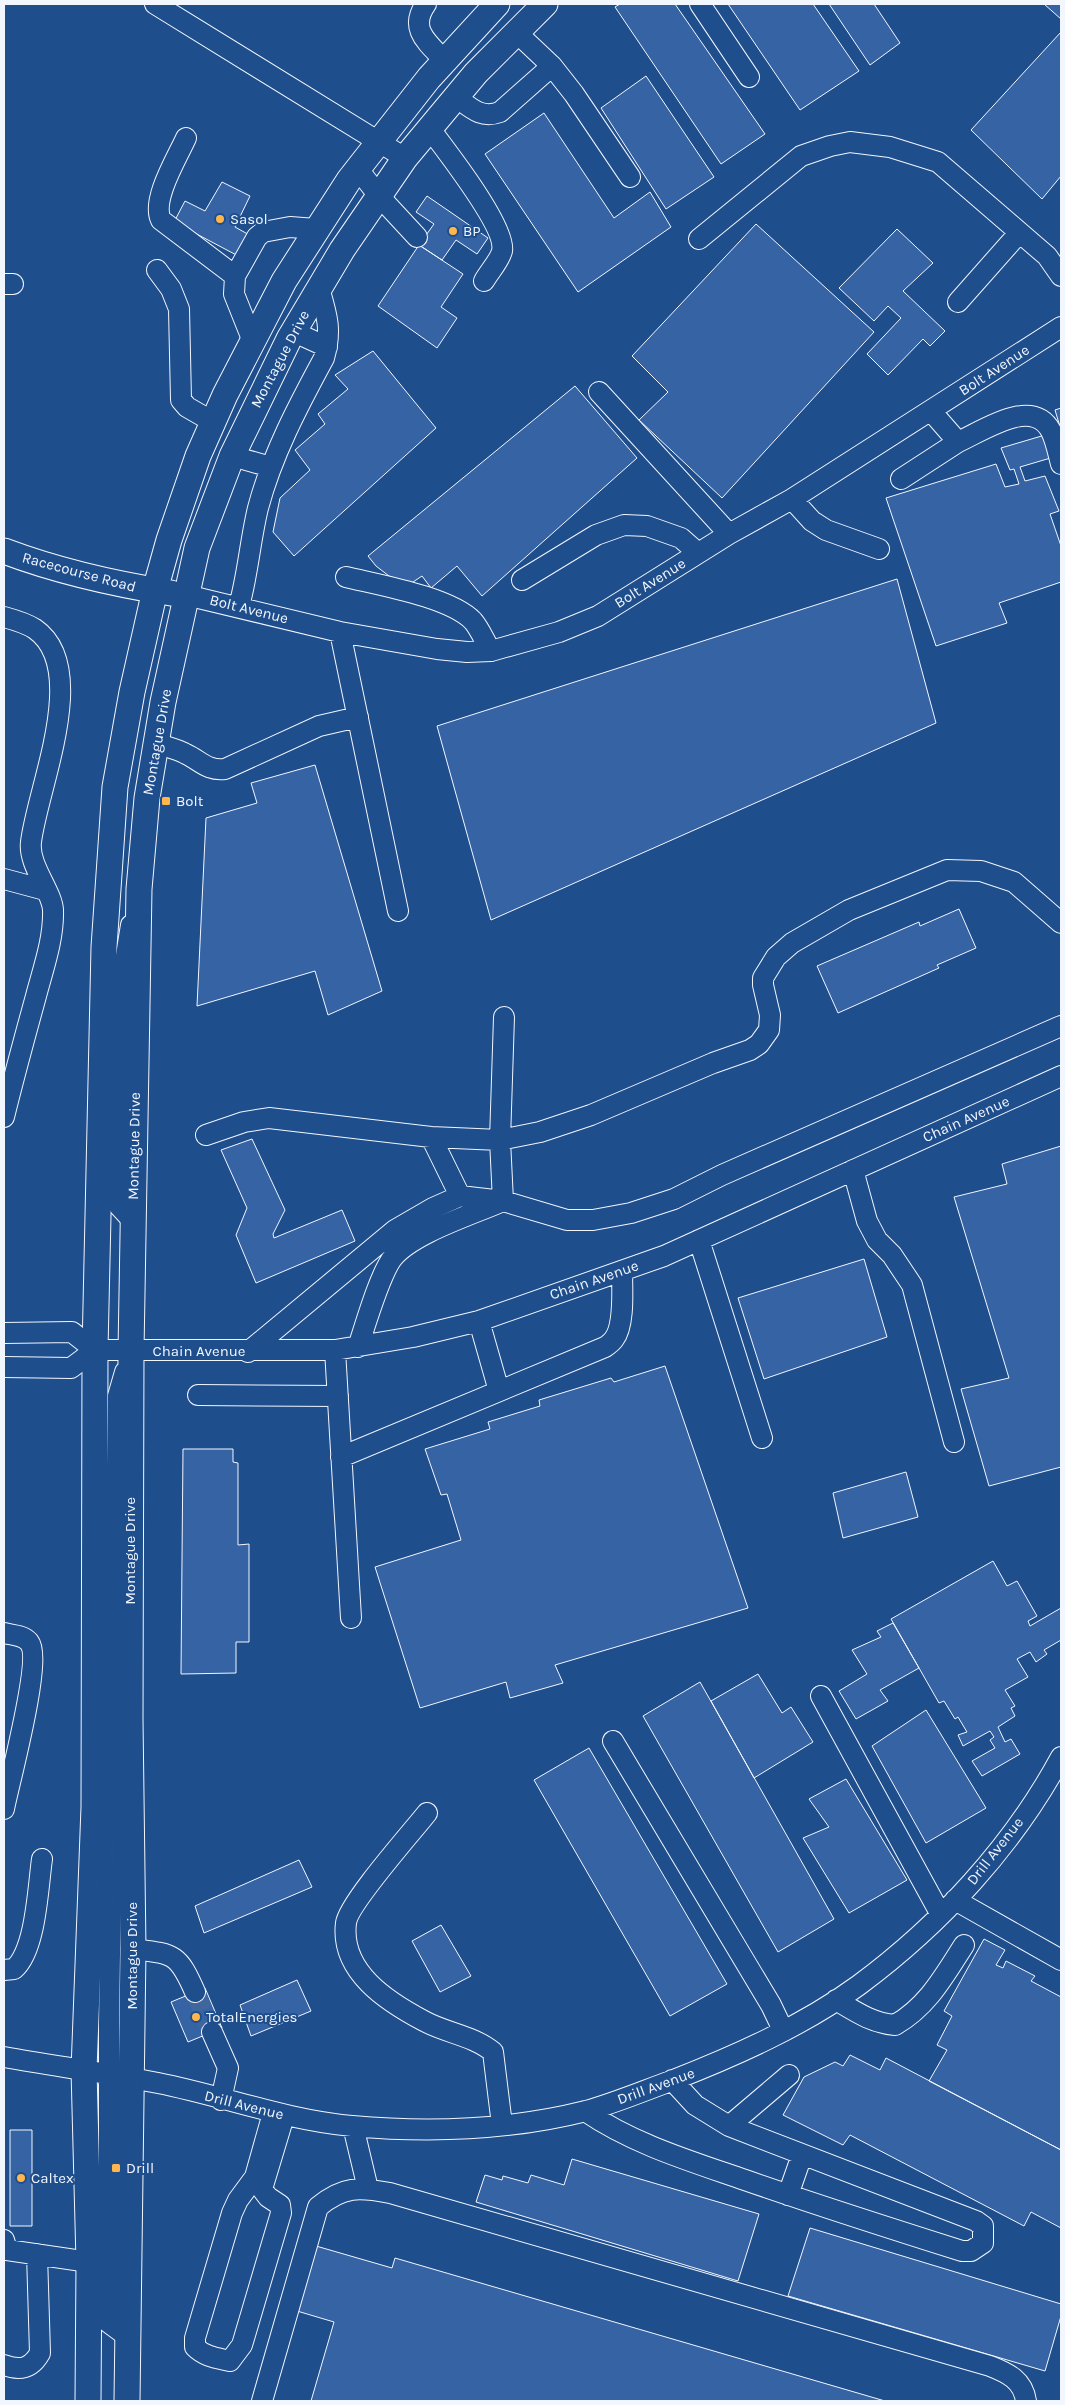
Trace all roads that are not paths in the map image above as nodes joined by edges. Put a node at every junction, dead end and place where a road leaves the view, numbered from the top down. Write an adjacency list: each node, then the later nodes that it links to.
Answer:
1 (155, 4): 13 (street)
2 (426, 4): 7 (street)
3 (497, 4): 7 (main road)
4 (545, 4): 6 (main road, Montague Drive)
5 (700, 4): 9 (street)
6 (516, 32): 8 (street); 10 (main road, Montague Drive)
7 (444, 61): 13 (main road)
8 (552, 66): 10 (street); 16 (street)
9 (749, 76)
10 (456, 98): 11 (main road, Montague Drive)
11 (430, 129): 14 (main road, Montague Drive); 25 (street)
12 (186, 138): 23 (street)
13 (379, 141): 14 (street); 15 (main road)
14 (405, 158): 17 (main road, Montague Drive)
15 (358, 168): 17 (street); 18 (main road)
16 (630, 177)
17 (379, 196): 20 (street); 26 (main road, Montague Drive)
18 (316, 229): 23 (street); 30 (main road)
19 (1019, 233): 21 (street); 24 (street); 27 (street)
20 (418, 237)
21 (699, 239)
22 (157, 270): 34 (street)
23 (234, 276): 30 (street)
24 (1061, 276)
25 (484, 281)
26 (319, 288): 29 (main road, Montague Drive); 31 (street)
27 (958, 302)
28 (1061, 327): 33 (street, Bolt Avenue)
29 (294, 332): 31 (street); 36 (main road, Montague Drive)
30 (252, 339): 34 (main road)
31 (327, 347): 38 (street)
32 (600, 392): 41 (street)
33 (930, 410): 35 (street); 40 (street, Bolt Avenue)
34 (213, 422): 47 (main road)
35 (958, 442): 37 (street); 39 (street)
36 (232, 456): 38 (street); 48 (main road, Montague Drive)
37 (1061, 464)
38 (271, 467): 49 (street)
39 (901, 480)
40 (792, 499): 41 (street, Bolt Avenue); 42 (street)
41 (729, 534): 44 (street, Bolt Avenue)
42 (879, 549)
43 (4, 551): 47 (main road, Racecourse Road)
44 (698, 553): 46 (street); 52 (street, Bolt Avenue)
45 (346, 577): 52 (street)
46 (522, 580)
47 (155, 590): 48 (main road, Racecourse Road); 74 (main road)
48 (186, 595): 49 (street, Bolt Avenue); 54 (main road, Montague Drive)
49 (239, 606): 51 (street, Bolt Avenue)
50 (4, 616): 56 (street)
51 (340, 632): 52 (street, Bolt Avenue); 53 (street)
52 (491, 651)
53 (358, 717): 54 (street); 57 (street)
54 (156, 743): 76 (main road, Montague Drive)
55 (4, 879): 56 (street)
56 (44, 890): 62 (street)
57 (398, 911)
58 (1061, 923): 65 (street)
59 (504, 1017): 65 (street)
60 (1061, 1026): 68 (street)
61 (1061, 1076): 66 (street, Chain Avenue)
62 (4, 1117)
63 (206, 1135): 64 (street)
64 (431, 1137): 65 (street); 67 (street)
65 (500, 1140): 68 (street)
66 (853, 1170): 69 (street, Chain Avenue); 83 (street)
67 (460, 1196): 68 (street); 77 (street)
68 (503, 1201): 73 (street)
69 (699, 1240): 70 (street, Chain Avenue); 82 (street)
70 (622, 1271): 71 (street, Chain Avenue); 79 (street)
71 (479, 1321): 73 (street, Chain Avenue); 79 (street)
72 (4, 1333): 74 (street)
73 (358, 1347): 75 (street, Chain Avenue)
74 (95, 1350): 76 (street, Chain Avenue); 78 (street); 104 (main road)
75 (335, 1350): 77 (street, Chain Avenue); 81 (street)
76 (130, 1351): 77 (street, Chain Avenue); 96 (main road, Montague Drive); 106 (street)
77 (248, 1352)
78 (4, 1367)
79 (499, 1391): 84 (street)
80 (198, 1394): 81 (street)
81 (338, 1396): 84 (street)
82 (762, 1438)
83 (954, 1442)
84 (342, 1457): 85 (street)
85 (351, 1618)
86 (4, 1633): 90 (street)
87 (821, 1696): 94 (street)
88 (613, 1741): 101 (street)
89 (1061, 1757): 93 (street, Drill Avenue)
90 (4, 1809)
91 (427, 1813): 111 (street)
92 (42, 1859): 98 (street)
93 (954, 1900): 94 (street, Drill Avenue); 97 (street)
94 (941, 1914): 100 (street, Drill Avenue)
95 (964, 1945): 100 (street)
96 (133, 1949): 99 (street); 106 (main road, Montague Drive)
97 (1061, 1960)
98 (4, 1970)
99 (195, 1992)
100 (836, 2000): 101 (street, Drill Avenue)
101 (783, 2030): 107 (street, Drill Avenue)
102 (212, 2032): 108 (street)
103 (4, 2057): 104 (street, Drill Avenue)
104 (84, 2070): 106 (street, Drill Avenue); 119 (main road)
105 (790, 2075): 113 (street)
106 (120, 2076): 108 (street, Drill Avenue); 123 (main road, Montague Drive)
107 (672, 2080): 109 (street, Drill Avenue); 113 (street)
108 (221, 2100): 110 (street, Drill Avenue)
109 (585, 2111): 111 (street, Drill Avenue); 116 (street)
110 (279, 2115): 110 (street); 112 (street, Drill Avenue)
111 (502, 2125): 112 (street, Drill Avenue)
112 (353, 2126): 115 (street)
113 (729, 2126): 114 (street)
114 (802, 2155): 116 (street); 116 (street)
115 (368, 2189): 121 (street); 124 (street)
116 (788, 2195)
117 (5, 2250): 118 (street)
118 (37, 2254): 119 (street); 120 (street)
119 (89, 2262): 122 (main road)
120 (4, 2365)
121 (263, 2400)
122 (88, 2401)
123 (126, 2401)
124 (1026, 2401)

